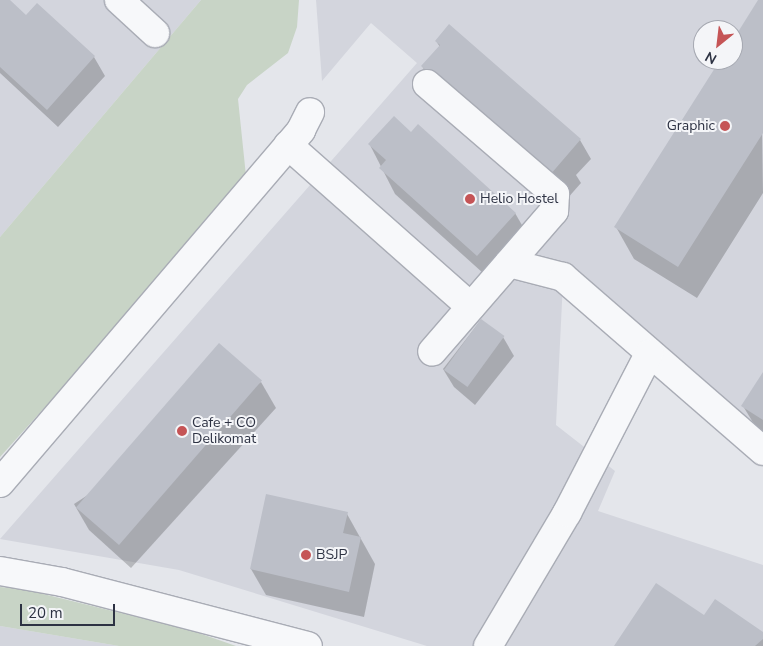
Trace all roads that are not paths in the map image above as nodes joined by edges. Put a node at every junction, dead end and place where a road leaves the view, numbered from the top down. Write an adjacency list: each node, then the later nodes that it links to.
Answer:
1 (119, 0): 2 (lane)
2 (155, 33)
3 (427, 84): 6 (lane)
4 (310, 112): 5 (lane)
5 (288, 145): 7 (lane); 11 (lane)
6 (509, 263): 7 (lane); 9 (lane)
7 (471, 308): 8 (lane)
8 (432, 352)
9 (649, 354): 10 (lane); 14 (lane)
10 (763, 451)
11 (0, 483)
12 (0, 571): 13 (lane)
13 (308, 646)
14 (488, 646)

